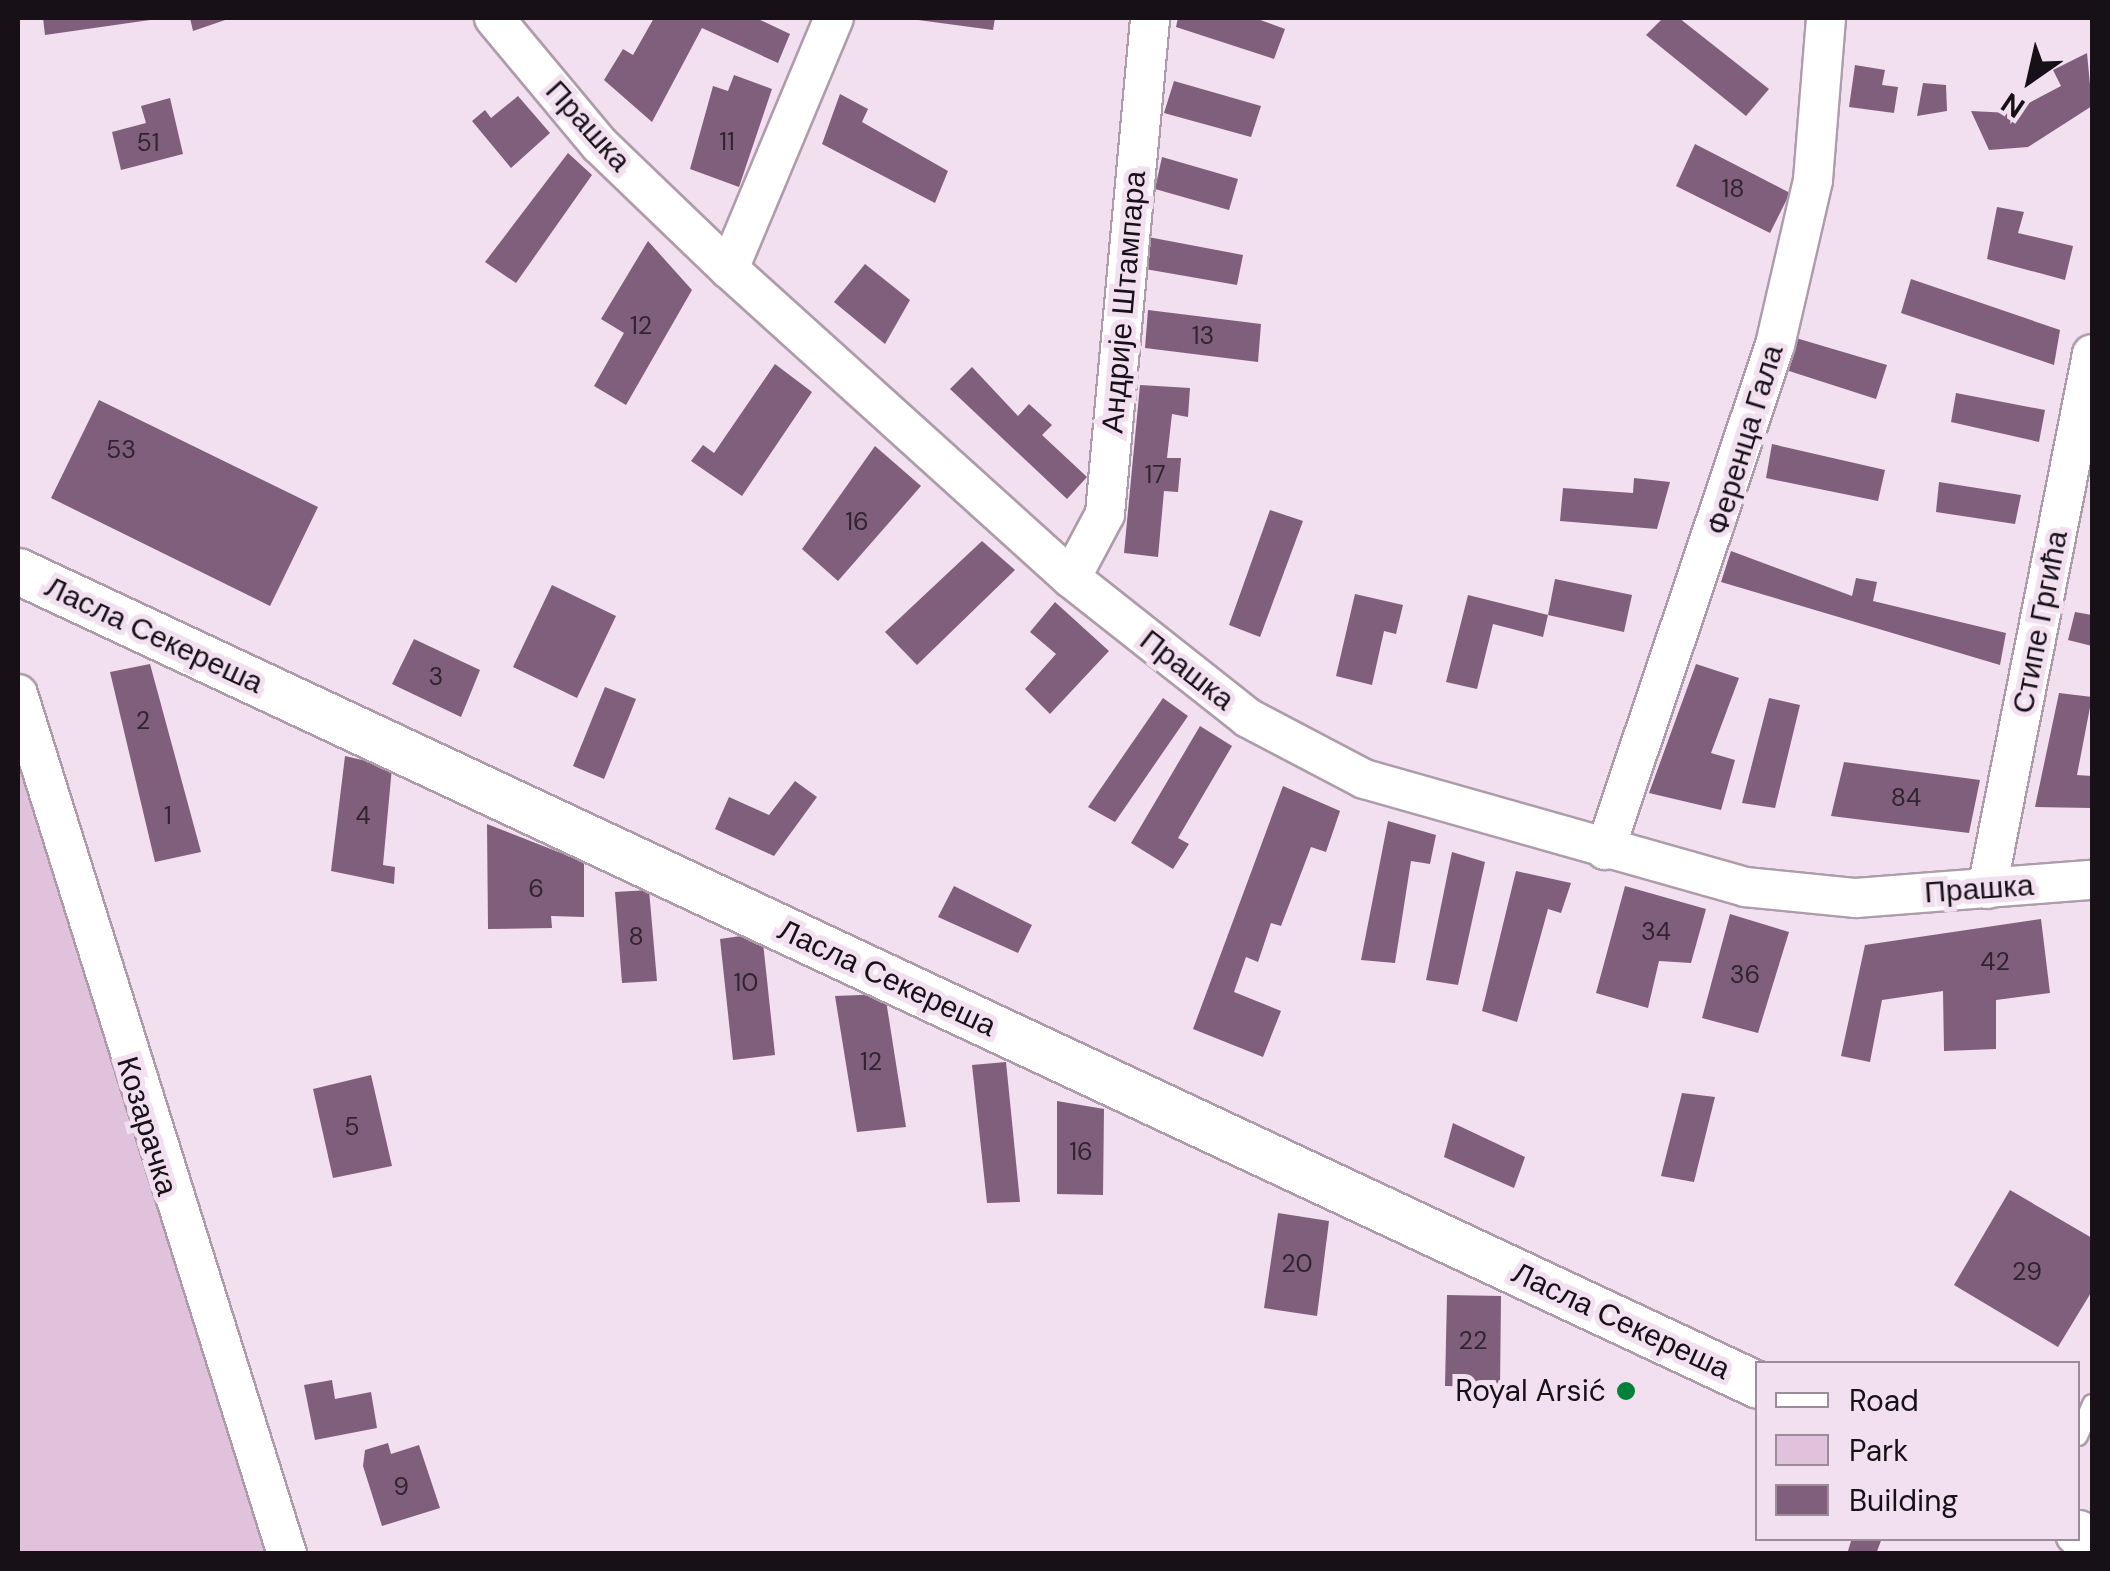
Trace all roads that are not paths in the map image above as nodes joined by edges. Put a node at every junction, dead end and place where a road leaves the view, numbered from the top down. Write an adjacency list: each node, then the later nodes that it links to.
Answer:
1 (494, 18): 5 (street, Прашка)
2 (834, 18): 5 (street)
3 (1150, 18): 8 (street, Андрије Штампара)
4 (1826, 18): 10 (street, Ференца Гала)
5 (728, 269): 8 (street, Прашка)
6 (2092, 354): 12 (street, Стипе Гргића)
7 (18, 571): 13 (street, Ласла Секереша)
8 (1072, 578): 10 (street, Прашка)
9 (18, 694): 16 (street, Козарачка)
10 (1605, 850): 12 (street, Прашка)
11 (2092, 880): 12 (street, Прашка)
12 (1986, 889)
13 (1755, 1383)
14 (2092, 1404): 15 (lane)
15 (2080, 1431)
16 (287, 1554)

